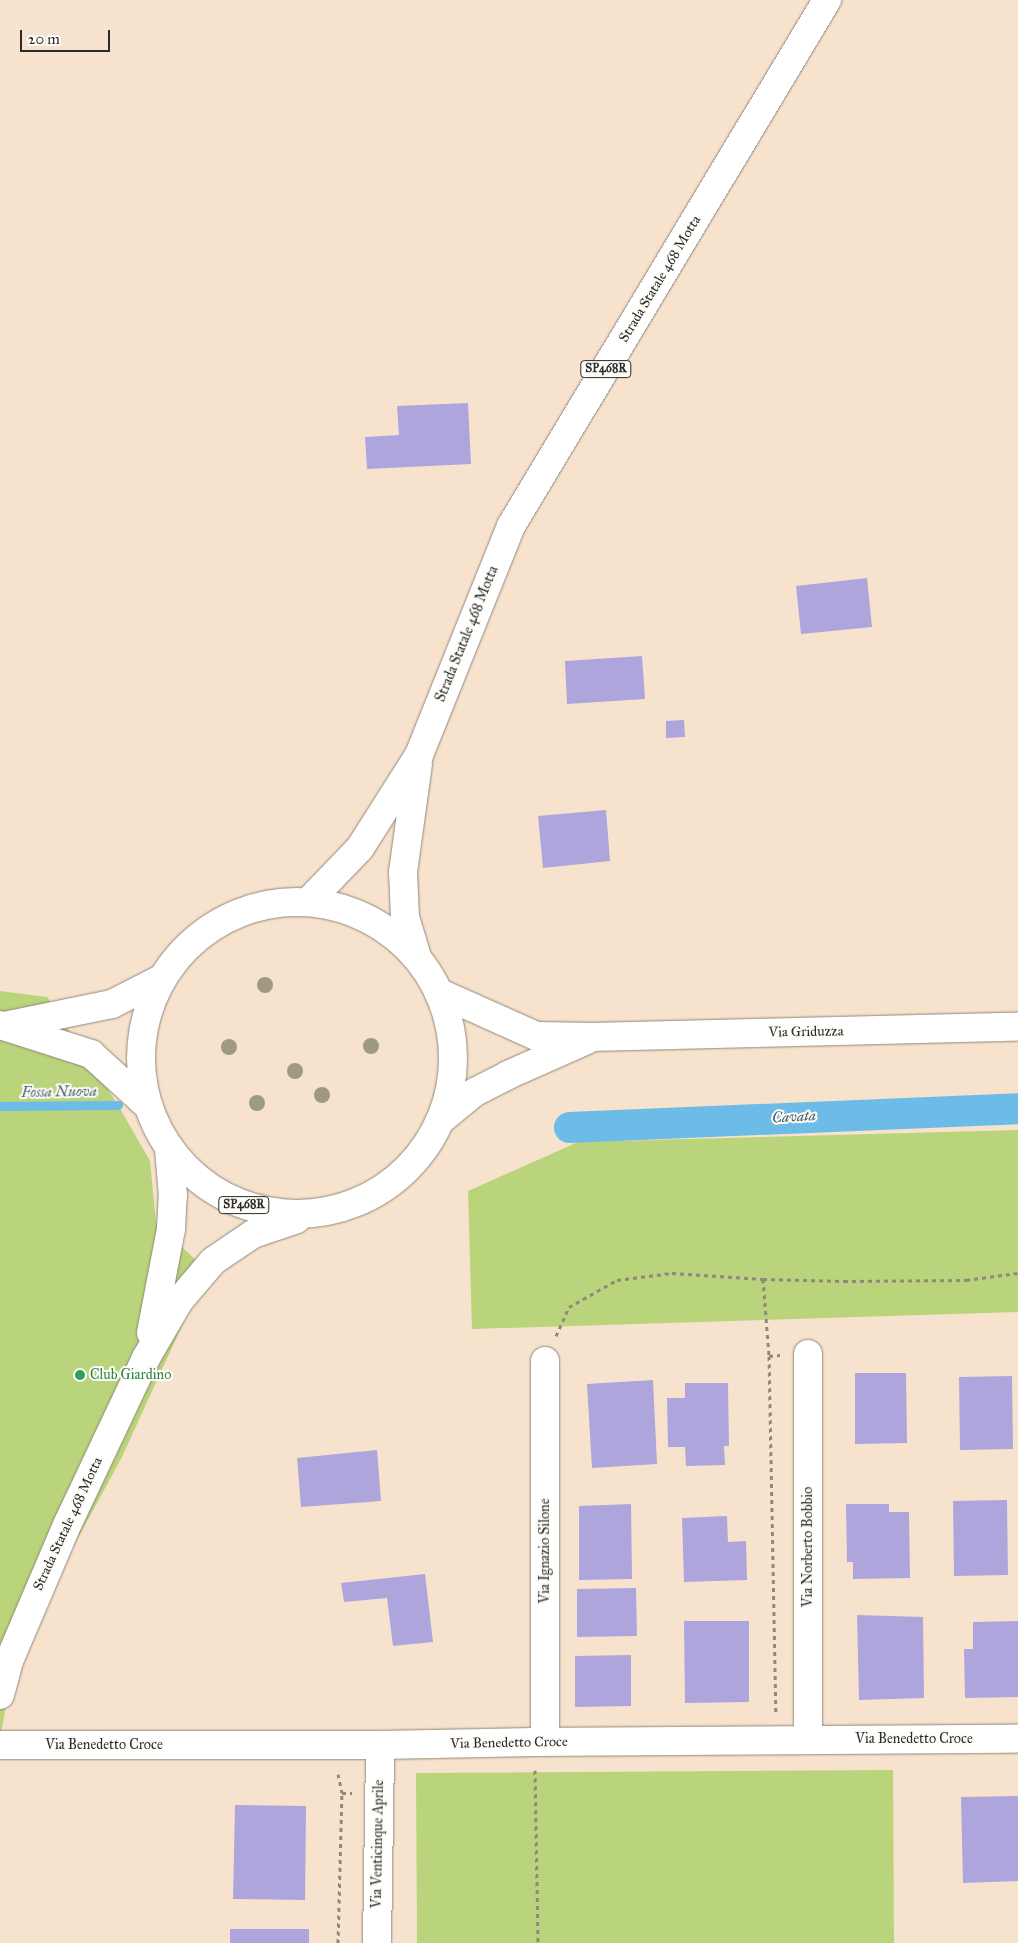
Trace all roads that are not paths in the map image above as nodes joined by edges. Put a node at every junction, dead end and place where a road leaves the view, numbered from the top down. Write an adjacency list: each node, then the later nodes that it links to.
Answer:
1 (827, 0): 2 (main road, Strada Statale 468 Motta / SP468R)
2 (419, 755): 3 (main road, SP468R); 4 (main road, SP468R)
3 (308, 902): 4 (main road, SP468R); 5 (main road, SP468R)
4 (417, 957): 6 (main road, SP468R)
5 (162, 979): 7 (main road); 10 (main road, SP468R)
6 (440, 994): 9 (main road, Via Griduzza); 11 (main road, SP468R)
7 (4, 1025): 10 (main road)
8 (1018, 1026): 9 (main road, Via Griduzza)
9 (595, 1037): 11 (main road, Via Griduzza)
10 (147, 1105): 12 (main road, SP468R)
11 (442, 1119): 13 (main road, SP468R)
12 (169, 1149): 13 (main road, SP468R); 15 (main road)
13 (310, 1214): 15 (main road)
14 (808, 1354): 19 (main road, Via Norberto Bobbio)
15 (146, 1358): 17 (main road, Strada Statale 468 Motta)
16 (545, 1361): 20 (main road, Via Ignazio Silone)
17 (0, 1695)
18 (1018, 1739): 19 (main road, Via Benedetto Croce)
19 (808, 1740): 20 (main road, Via Benedetto Croce)
20 (540, 1742): 22 (main road, Via Benedetto Croce)
21 (0, 1745): 22 (main road, Via Benedetto Croce)
22 (380, 1746): 23 (main road, Via Venticinque Aprile)
23 (377, 1943)

